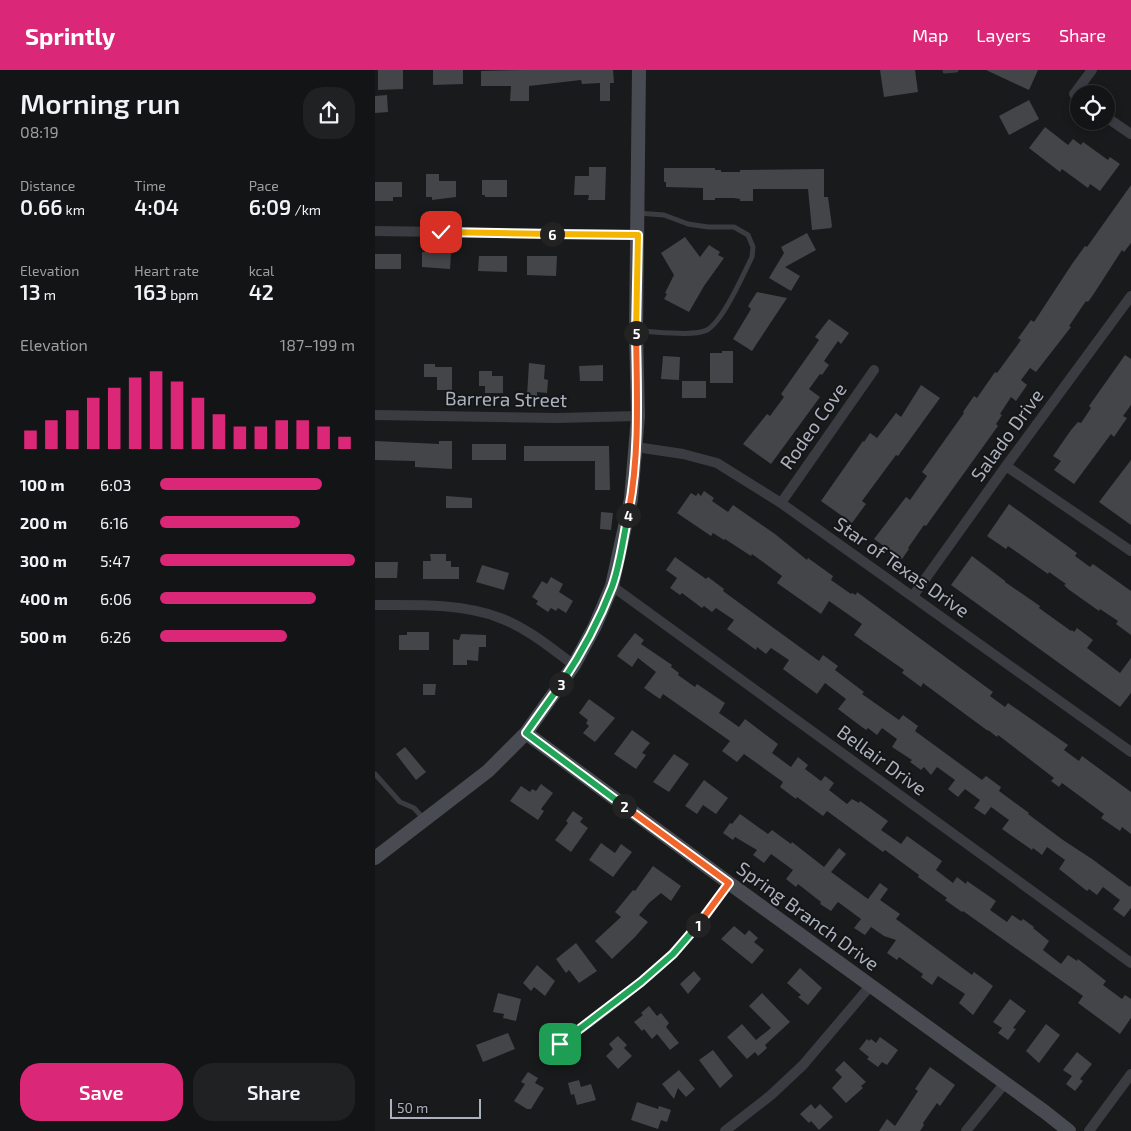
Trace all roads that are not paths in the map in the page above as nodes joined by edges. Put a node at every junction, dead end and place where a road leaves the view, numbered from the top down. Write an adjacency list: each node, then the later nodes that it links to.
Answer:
1 (639, 70): 8 (street)
2 (956, 70): 4 (lane)
3 (1093, 70): 5 (street)
4 (945, 71)
5 (1081, 85)
6 (1115, 123): 7 (street)
7 (1131, 134)
8 (638, 213): 10 (street); 12 (lane)
9 (375, 231): 10 (street)
10 (638, 235): 12 (street)
11 (1131, 296): 17 (street, Salado Drive)
12 (636, 331): 15 (street)
13 (874, 370): 18 (street, Rodeo Cove)
14 (375, 415): 15 (street, Barrera Street)
15 (638, 416): 16 (street)
16 (636, 447): 18 (street, Star of Texas Drive); 20 (street)
17 (1006, 466): 19 (street); 21 (street, Salado Drive)
18 (781, 503): 21 (street, Star of Texas Drive)
19 (1131, 551)
20 (612, 586): 23 (street); 30 (street, Bellair Drive)
21 (913, 596): 25 (street, Star of Texas Drive)
22 (375, 605): 23 (street)
23 (574, 665): 24 (street)
24 (526, 733): 27 (street); 29 (street, Spring Branch Drive)
25 (1131, 752)
26 (375, 774): 27 (lane)
27 (425, 820): 28 (street)
28 (375, 858)
29 (729, 883): 31 (street, Spring Branch Drive); 32 (street)
30 (1131, 963)
31 (871, 985): 34 (street, Spring Branch Drive); 35 (street)
32 (560, 1044)
33 (1131, 1074): 38 (street)
34 (1005, 1083): 36 (street); 37 (street, Spring Branch Drive)
35 (725, 1131)
36 (966, 1131)
37 (1069, 1131)
38 (1089, 1131)

